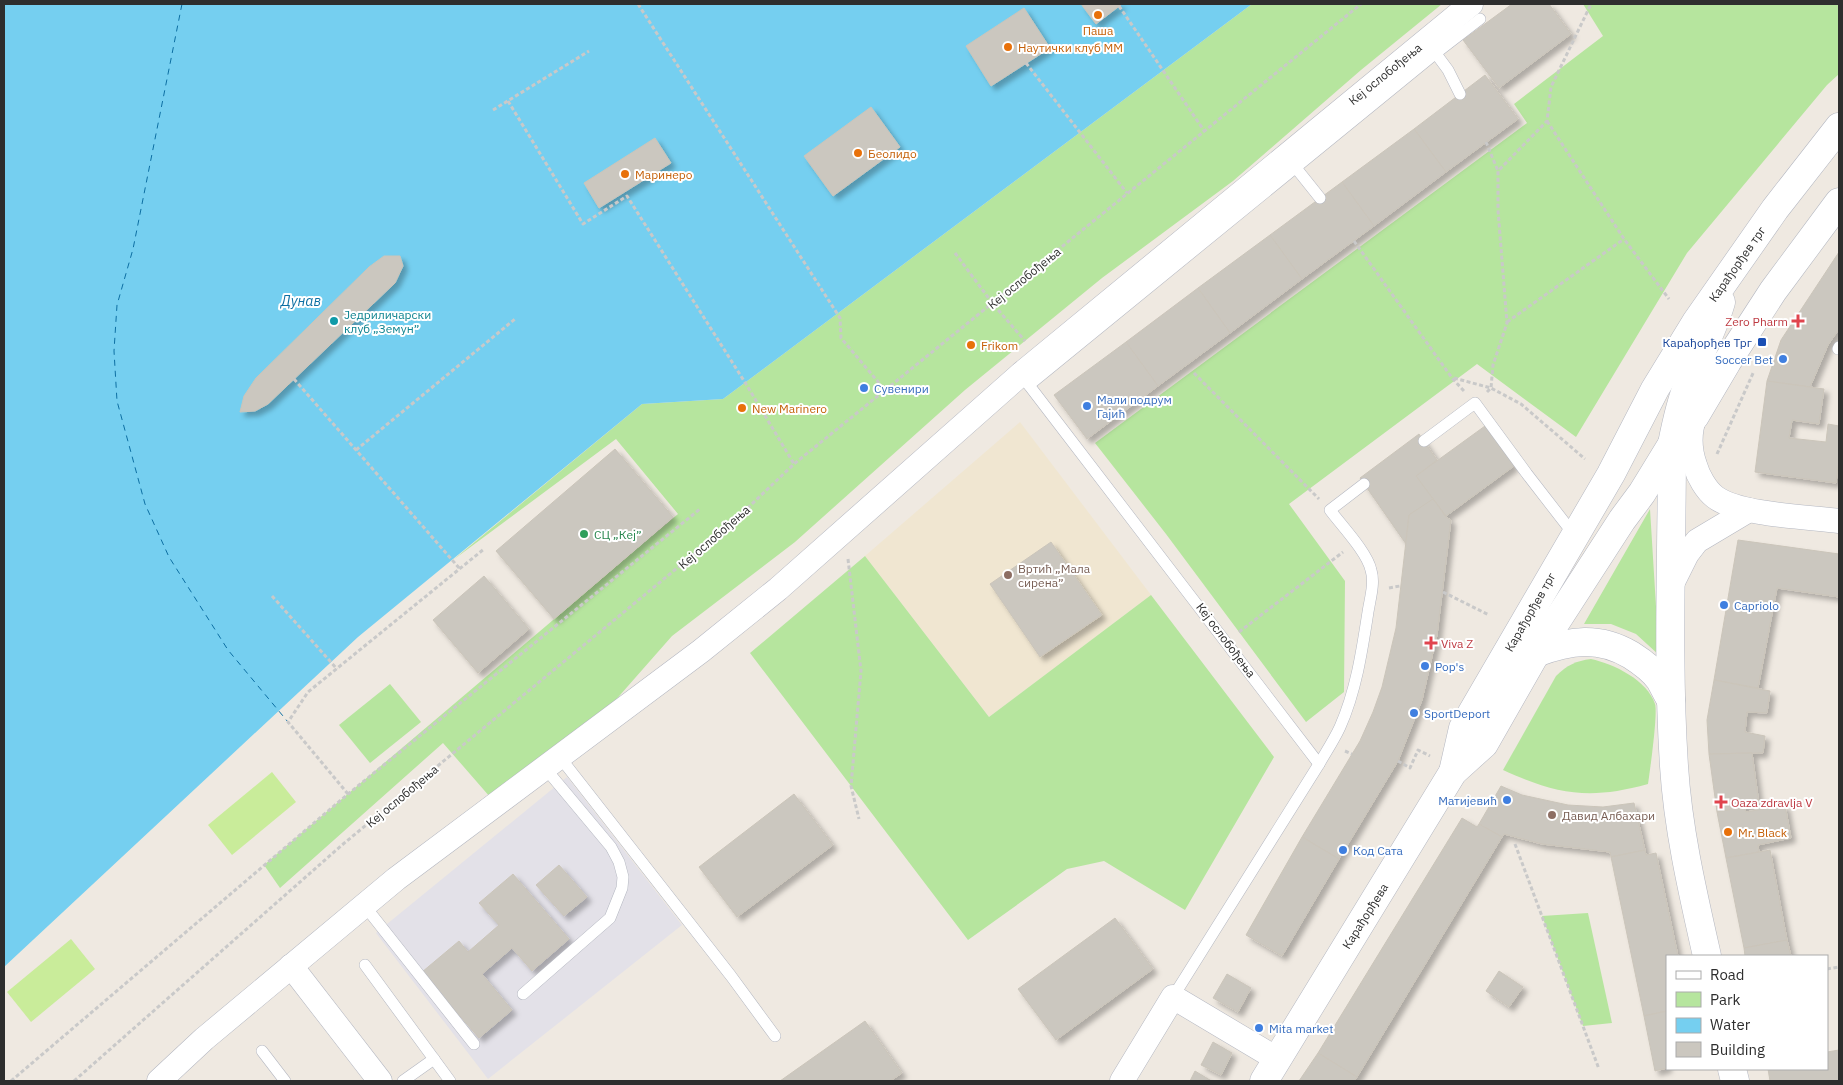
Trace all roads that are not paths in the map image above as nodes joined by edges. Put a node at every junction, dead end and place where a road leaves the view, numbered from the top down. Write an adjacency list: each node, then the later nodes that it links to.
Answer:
1 (1476, 11): 2 (street, Кеј ослобођења)
2 (1431, 47): 3 (lane); 5 (street, Кеј ослобођења)
3 (1460, 94)
4 (1839, 127): 8 (main road, Карађорђев трг)
5 (1291, 162): 6 (lane); 9 (lane); 9 (street, Кеј ослобођења)
6 (1320, 198)
7 (1839, 202): 10 (main road, Карађорђев трг)
8 (1727, 279): 12 (main road); 16 (main road, Карађорђев трг)
9 (1025, 380): 20 (street, Кеј ослобођења); 21 (lane, Кеј ослобођења)
10 (1695, 416): 12 (main road, Карађорђев трг); 14 (street)
11 (1424, 441): 16 (lane)
12 (1672, 444): 17 (main road); 18 (main road, Карађорђев трг)
13 (1364, 484): 21 (lane)
14 (1749, 510): 15 (street); 17 (street)
15 (1839, 521)
16 (1575, 536): 22 (main road, Карађорђев трг)
17 (1671, 586): 19 (main road)
18 (1536, 653): 19 (main road); 22 (main road, Карађорђев трг)
19 (1671, 700): 24 (main road)
20 (552, 762): 23 (street, Кеј ослобођења); 27 (lane); 29 (lane)
21 (1319, 764): 28 (lane)
22 (1453, 772): 33 (main road, Карађорђева)
23 (364, 905): 26 (street, Кеј ослобођења); 30 (lane)
24 (1707, 955)
25 (365, 965): 32 (lane)
26 (291, 966): 34 (street); 35 (street, Кеј ослобођења)
27 (523, 994)
28 (1173, 996): 33 (street, Карађорђева); 39 (street)
29 (775, 1036)
30 (474, 1044)
31 (262, 1051): 36 (lane)
32 (434, 1059): 37 (lane); 38 (lane)
33 (1270, 1070)
34 (375, 1080)
35 (159, 1081)
36 (285, 1081)
37 (403, 1081)
38 (450, 1081)
39 (1122, 1081)

